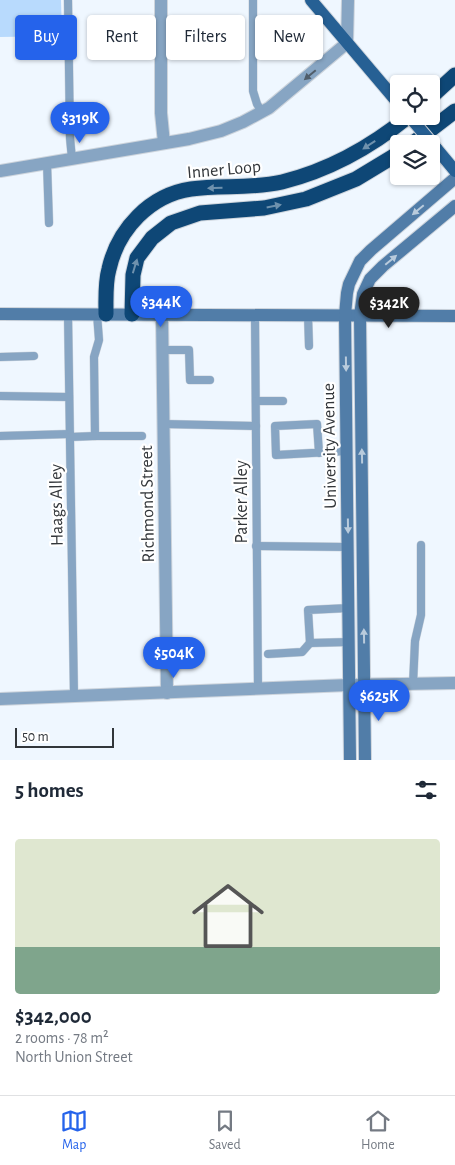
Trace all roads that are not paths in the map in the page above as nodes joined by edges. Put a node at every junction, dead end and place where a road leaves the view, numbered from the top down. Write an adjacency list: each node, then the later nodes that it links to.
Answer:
1 (68, 0): 17 (lane)
2 (160, 0): 15 (street)
3 (253, 0): 11 (lane)
4 (312, 0): 6 (main road)
5 (348, 0): 6 (street)
6 (348, 43): 9 (main road); 11 (street, one-way to 11)
7 (455, 75): 8 (highway)
8 (440, 89)
9 (390, 93)
10 (455, 111): 14 (highway)
11 (262, 112): 15 (street)
12 (397, 125): 26 (highway, Inner Loop, one-way to 26)
13 (417, 125): 20 (main road, bridge)
14 (424, 135)
15 (164, 143): 17 (street)
16 (390, 158): 27 (highway, one-way to 16)
17 (72, 159): 18 (street)
18 (47, 163): 19 (street); 23 (lane)
19 (0, 171)
20 (455, 171)
21 (455, 178): 31 (main road, University Avenue, one-way to 31)
22 (455, 206): 32 (main road, University Avenue, one-way to 22)
23 (49, 223)
24 (0, 314): 25 (main road)
25 (68, 314): 26 (main road); 40 (lane, Haags Alley)
26 (101, 314): 27 (main road); 47 (lane)
27 (132, 314): 28 (main road)
28 (162, 314): 29 (main road); 35 (street, Richmond Street)
29 (255, 314): 30 (main road); 41 (lane, Parker Alley)
30 (308, 315): 31 (main road); 34 (lane)
31 (345, 315): 32 (main road); 49 (main road, University Avenue, one-way to 49)
32 (360, 315): 33 (main road); 59 (main road, University Avenue, one-way to 32)
33 (455, 316)
34 (309, 346)
35 (162, 350): 38 (lane); 43 (street, Richmond Street)
36 (34, 356): 37 (lane)
37 (0, 357)
38 (210, 380)
39 (0, 396): 40 (lane)
40 (69, 397): 46 (lane, Haags Alley)
41 (256, 401): 42 (lane); 44 (lane, Parker Alley)
42 (283, 401)
43 (163, 424): 44 (lane); 63 (street, Richmond Street)
44 (256, 426): 52 (lane, Parker Alley)
45 (0, 436): 46 (lane)
46 (70, 436): 47 (lane); 64 (lane, Haags Alley)
47 (95, 436): 48 (lane)
48 (142, 436)
49 (347, 451): 50 (lane); 53 (main road, University Avenue, one-way to 53)
50 (319, 452): 50 (lane)
51 (421, 545): 60 (lane)
52 (256, 546): 53 (lane); 62 (lane, Parker Alley)
53 (348, 547): 54 (main road, University Avenue)
54 (349, 608): 55 (main road, University Avenue); 56 (lane)
55 (349, 642): 56 (lane); 61 (main road, University Avenue)
56 (310, 643): 57 (lane)
57 (268, 654)
58 (455, 683): 60 (street)
59 (364, 684): 60 (street); 61 (street); 67 (main road, University Avenue)
60 (413, 684)
61 (349, 685): 62 (street); 66 (main road, University Avenue)
62 (258, 690): 63 (street)
63 (167, 693): 64 (street)
64 (74, 696): 65 (street)
65 (0, 699)
66 (350, 760)
67 (365, 760)

